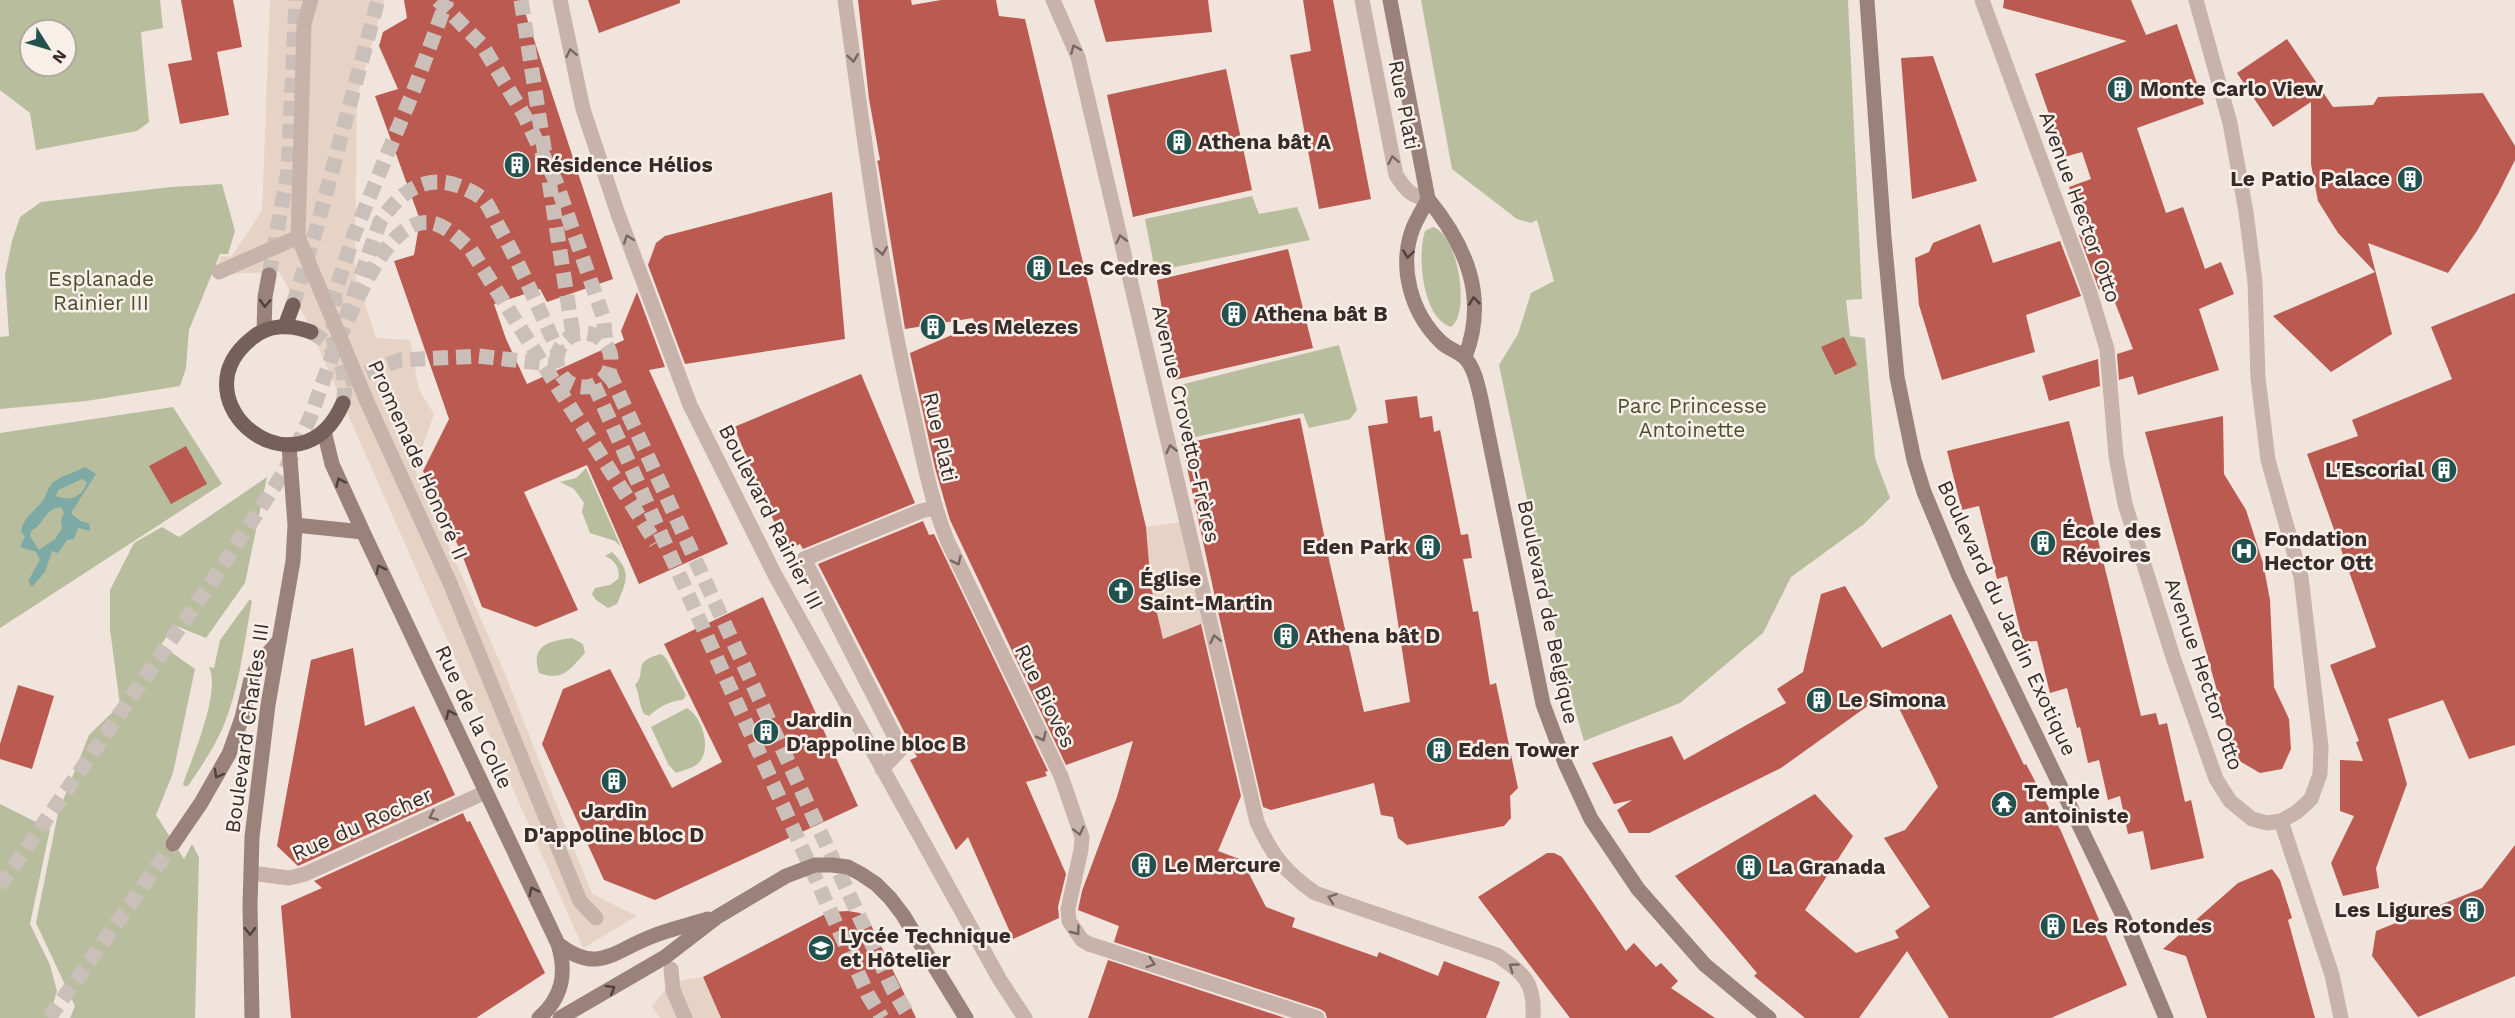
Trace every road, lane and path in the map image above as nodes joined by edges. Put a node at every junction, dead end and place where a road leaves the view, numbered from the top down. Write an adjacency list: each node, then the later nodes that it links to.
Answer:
1 (311, 0): 11 (street, Promenade Honoré II)
2 (560, 0): 26 (street, Boulevard Rainier III, one-way to 2)
3 (845, 0): 22 (street, Rue Plati, one-way to 22)
4 (1053, 0): 42 (street, Avenue Crovetto-Frères, one-way to 4)
5 (1362, 0): 10 (street, Rue Plati, one-way to 5)
6 (1390, 0): 10 (main road)
7 (1868, 0): 44 (main road, Boulevard du Jardin Exotique)
8 (1982, 0): 28 (street, Avenue Hector Otto)
9 (2196, 0): 28 (street)
10 (1428, 200): 18 (main road, one-way to 10); 18 (main road, one-way to 18)
11 (298, 237): 12 (street); 32 (street, Promenade Honoré II)
12 (229, 270)
13 (269, 275): 16 (main road, one-way to 16)
14 (292, 305): 15 (main road)
15 (285, 326): 16 (main road); 17 (main road)
16 (264, 330): 21 (main road)
17 (311, 332)
18 (1465, 357): 43 (main road, Boulevard de Belgique)
19 (343, 403): 20 (main road)
20 (324, 431): 21 (main road); 24 (main road, Rue de la Colle, one-way to 20)
21 (289, 445): 23 (main road, Boulevard Charles III)
22 (934, 507): 26 (street, Rue Plati); 41 (street, Rue Biovès, one-way to 41)
23 (295, 525): 24 (main road); 25 (main road, Boulevard Charles III)
24 (363, 532): 27 (main road, Rue de la Colle, one-way to 24)
25 (280, 638): 29 (main road, one-way to 29); 30 (main road, Boulevard Charles III)
26 (882, 769): 40 (street, Boulevard Rainier III)
27 (486, 792): 30 (street, Rue du Rocher, one-way to 30); 33 (main road, Rue de la Colle, one-way to 27)
28 (2281, 821): 45 (street)
29 (173, 844)
30 (251, 873): 35 (main road, Boulevard Charles III, one-way to 35)
31 (717, 917): 33 (main road); 37 (main road, one-way to 31); 39 (main road)
32 (596, 918)
33 (558, 944): 36 (main road, Rue de la Colle)
34 (671, 969): 38 (street)
35 (252, 1018)
36 (539, 1018)
37 (560, 1018)
38 (685, 1018)
39 (966, 1018)
40 (1025, 1018)
41 (1317, 1018)
42 (1533, 1018)
43 (1769, 1018)
44 (2166, 1018)
45 (2342, 1018)

